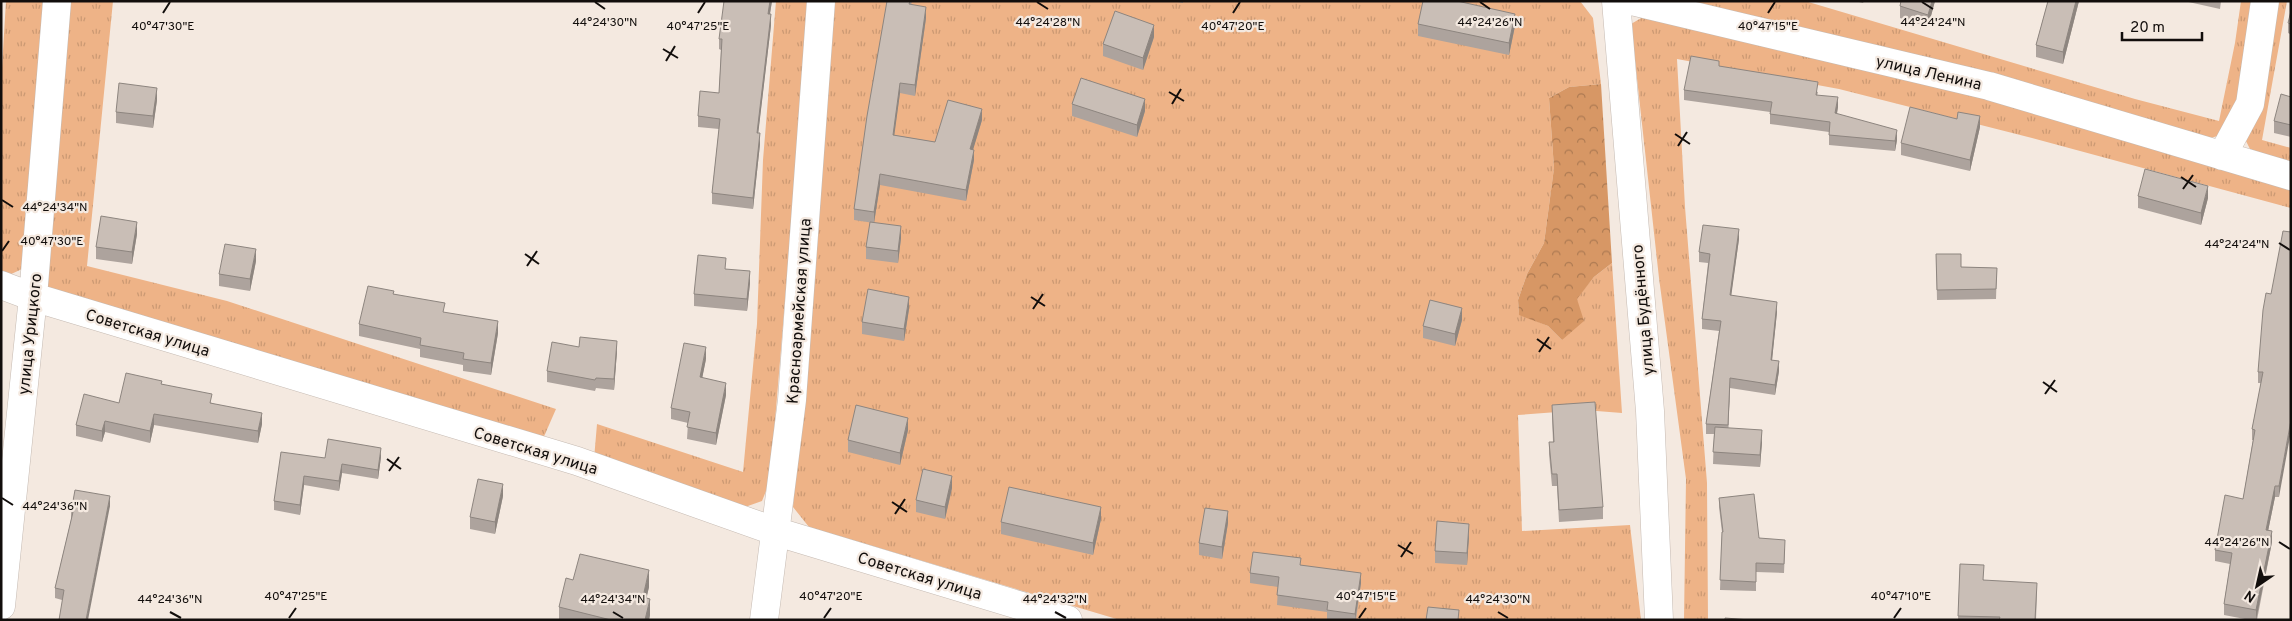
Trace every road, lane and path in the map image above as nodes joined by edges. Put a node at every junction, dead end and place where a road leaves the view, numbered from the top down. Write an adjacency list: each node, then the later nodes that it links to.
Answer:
1 (57, 1): 9 (street, улица Урицкого)
2 (821, 1): 10 (street, Красноармейская улица)
3 (1616, 1): 14 (street, улица Будённого)
4 (1631, 1): 6 (street, улица Ленина)
5 (2265, 1): 6 (street)
6 (2222, 156): 7 (street, улица Ленина)
7 (2291, 176)
8 (1, 285): 9 (street, Советская улица)
9 (33, 297): 10 (street, Советская улица); 11 (street, улица Урицкого)
10 (774, 531): 12 (street, Красноармейская улица); 13 (street, Советская улица)
11 (1, 606)
12 (764, 620)
13 (1068, 620)
14 (1660, 620)

